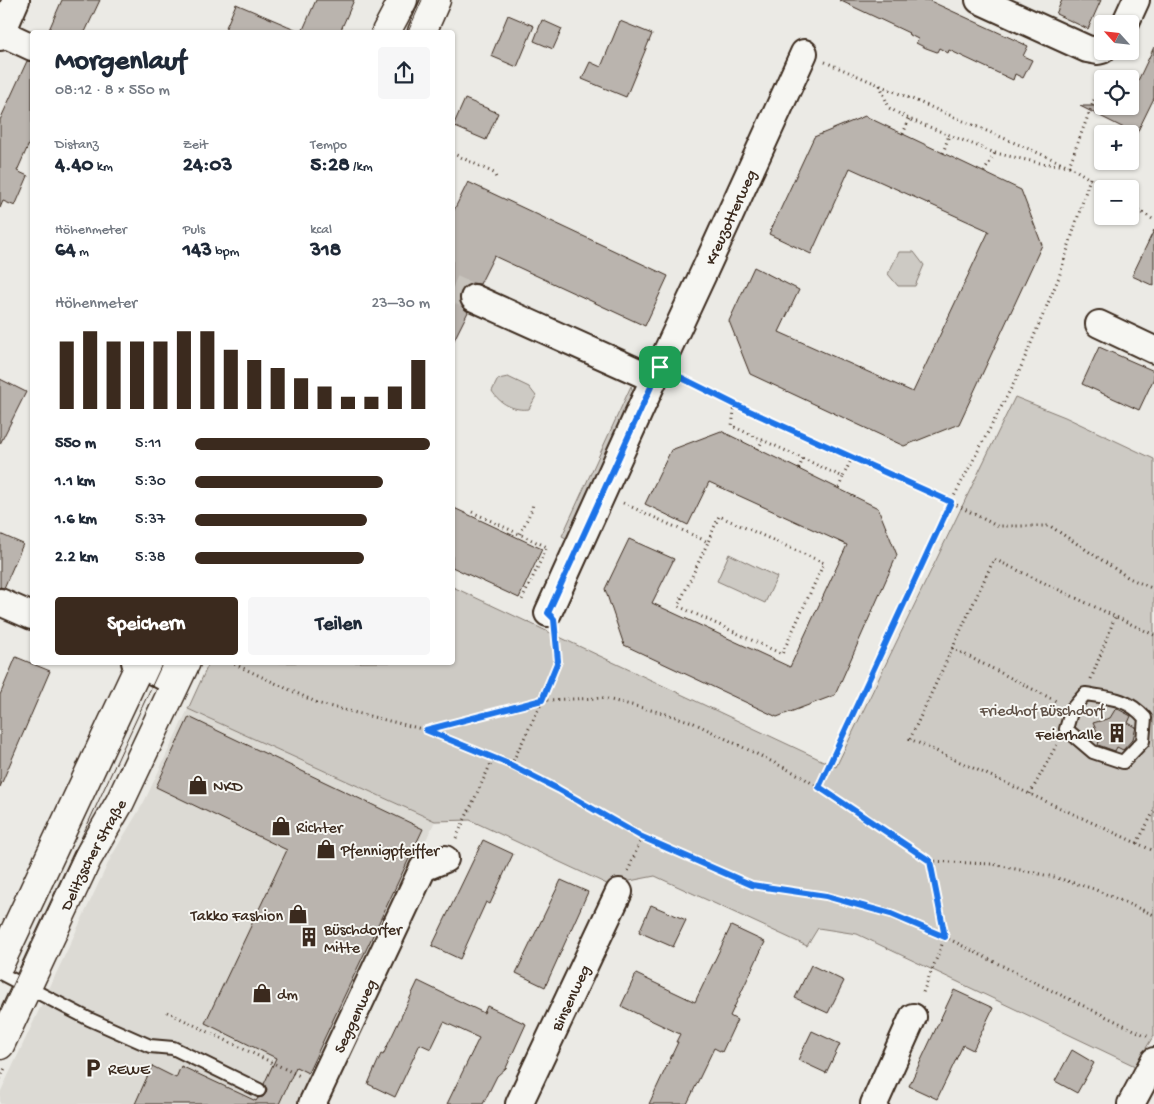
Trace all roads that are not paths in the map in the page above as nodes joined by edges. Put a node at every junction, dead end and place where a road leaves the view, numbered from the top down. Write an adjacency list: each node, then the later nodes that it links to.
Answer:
1 (16, 0): 9 (street)
2 (403, 0): 7 (main road)
3 (436, 0): 8 (main road)
4 (979, 0): 11 (street)
5 (1136, 0): 6 (street)
6 (1129, 15)
7 (387, 30)
8 (423, 30)
9 (1, 34): 10 (street)
10 (30, 46)
11 (1094, 50)
12 (804, 53): 16 (street, Kreuzotterweg)
13 (474, 298): 16 (street)
14 (1099, 324): 15 (street)
15 (1154, 350)
16 (657, 373): 18 (street, Kreuzotterweg)
17 (0, 602): 19 (street)
18 (548, 613)
19 (30, 615)
20 (138, 665): 26 (main road)
21 (147, 665): 22 (street)
22 (181, 673): 28 (main road, Delitzscher Straße)
23 (1148, 743): 23 (lane)
24 (445, 859): 33 (street, Seggenweg)
25 (619, 892): 34 (street, Binsenweg)
26 (0, 963)
27 (0, 973): 28 (lane)
28 (27, 986): 30 (main road, Delitzscher Straße); 32 (lane)
29 (913, 1017): 35 (street)
30 (0, 1045)
31 (1154, 1061): 36 (street)
32 (259, 1090)
33 (316, 1095)
34 (520, 1104)
35 (874, 1104)
36 (1131, 1104)

